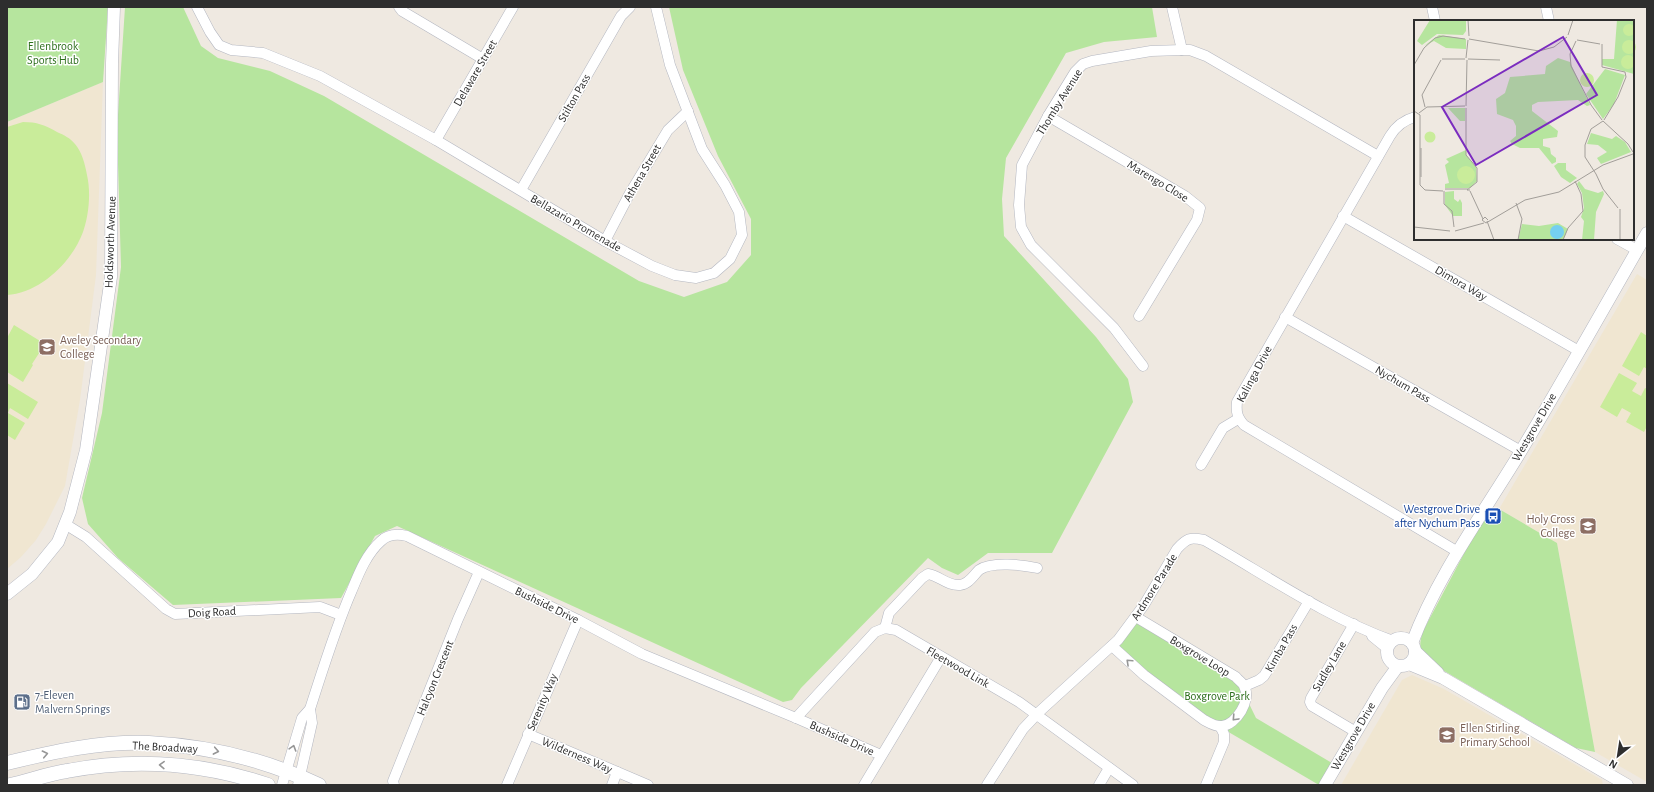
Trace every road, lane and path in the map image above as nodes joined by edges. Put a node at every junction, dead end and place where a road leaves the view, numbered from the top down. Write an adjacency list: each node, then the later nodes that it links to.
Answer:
1 (114, 7): 32 (street, Holdsworth Avenue)
2 (197, 7): 17 (street, Bellazario Promenade)
3 (399, 7): 13 (street)
4 (513, 7): 13 (street, Delaware Street)
5 (630, 7): 19 (street, Stilton Pass)
6 (656, 7): 14 (street, Bellazario Promenade)
7 (1172, 7): 12 (street)
8 (1432, 7): 10 (street)
9 (1546, 7): 11 (street)
10 (1435, 20)
11 (1549, 20)
12 (1182, 50): 15 (street, Thomby Avenue); 18 (street, Thomby Avenue)
13 (483, 59): 17 (street, Delaware Street)
14 (688, 112): 23 (street, Athena Street); 23 (street, Bellazario Promenade)
15 (1048, 116): 25 (street, Marengo Close); 28 (street, Thomby Avenue)
16 (1414, 117): 18 (street, Kalinga Drive)
17 (436, 140): 19 (street, Bellazario Promenade)
18 (1378, 156): 20 (street, Kalinga Drive)
19 (520, 190): 23 (street, Bellazario Promenade)
20 (1343, 216): 26 (street, Kalinga Drive); 27 (street, Dimora Way)
21 (1647, 233): 24 (street, Westgrove Drive)
22 (1620, 240): 24 (street)
23 (605, 241)
24 (1637, 250): 27 (street, Westgrove Drive)
25 (1139, 316)
26 (1285, 317): 29 (street, Kalinga Drive); 30 (street, Nychum Pass)
27 (1579, 351): 30 (street, Westgrove Drive)
28 (1143, 366)
29 (1238, 418): 31 (street); 33 (street, Kalinga Drive)
30 (1521, 451): 33 (street, Westgrove Drive)
31 (1201, 465)
32 (65, 524): 36 (street, Holdsworth Avenue); 38 (street, Doig Road)
33 (1458, 552): 44 (street, Westgrove Drive)
34 (1037, 568): 42 (street)
35 (479, 572): 38 (street, Bushside Drive); 40 (street, Bushside Drive); 64 (street, Halcyon Crescent)
36 (7, 594)
37 (1309, 601): 39 (street, Ardmore Parade); 41 (street, Ardmore Parade); 46 (street, Kimba Pass)
38 (341, 615): 47 (street, Bushside Drive)
39 (1136, 617): 43 (street, Ardmore Parade); 46 (street, Boxgrove Loop)
40 (578, 620): 49 (street, Bushside Drive); 52 (street, Serenity Way)
41 (1354, 624): 44 (street, Ardmore Parade); 51 (street, Sudley Lane)
42 (885, 628): 45 (street, Fleetwood Link); 49 (street)
43 (1112, 646): 48 (street, Ardmore Parade); 50 (street, one-way to 43)
44 (1401, 651): 51 (street, Westgrove Drive); 59 (street)
45 (941, 657): 48 (street, Fleetwood Link); 53 (street)
46 (1245, 686): 50 (street, one-way to 50)
47 (310, 709): 56 (street, Bushside Drive, one-way to 47); 58 (street, Bushside Drive)
48 (1036, 715): 55 (street, Fleetwood Link); 69 (street, Ardmore Parade)
49 (796, 718): 53 (street, Bushside Drive)
50 (1220, 726): 72 (street)
51 (1356, 732): 73 (street, Westgrove Drive)
52 (528, 734): 57 (street, Wilderness Way); 65 (street, Serenity Way)
53 (882, 755): 68 (street)
54 (7, 763): 56 (main road, The Broadway, one-way to 56)
55 (1109, 768): 70 (street); 71 (street, Fleetwood Link)
56 (287, 770): 58 (main road, The Broadway); 62 (street, Bushside Drive)
57 (616, 772): 66 (street); 67 (street, Wilderness Way)
58 (299, 781): 63 (main road, The Broadway)
59 (1625, 784)
60 (10, 785): 61 (main road, The Broadway, one-way to 60)
61 (268, 785)
62 (282, 785)
63 (319, 785)
64 (394, 785)
65 (507, 785)
66 (612, 785)
67 (648, 785)
68 (864, 785)
69 (987, 785)
70 (1099, 785)
71 (1133, 785)
72 (1206, 785)
73 (1325, 785)

